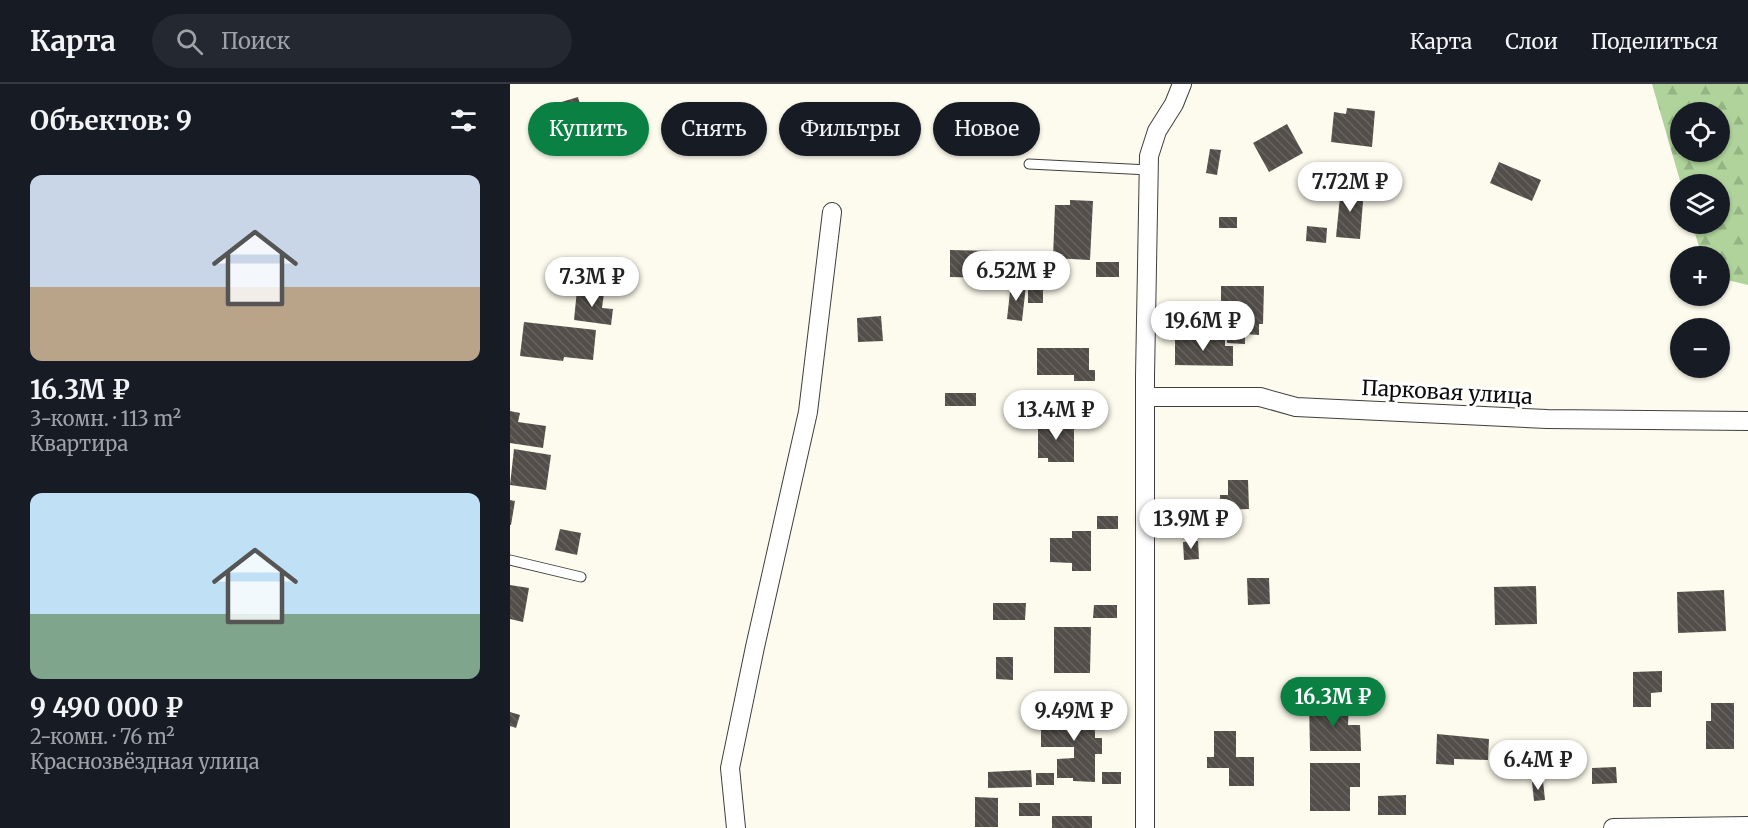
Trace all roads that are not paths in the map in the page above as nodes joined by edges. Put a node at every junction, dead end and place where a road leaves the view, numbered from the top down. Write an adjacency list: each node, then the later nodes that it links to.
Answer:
1 (1182, 84): 3 (street)
2 (1029, 164): 3 (lane)
3 (1149, 170): 5 (street)
4 (832, 212): 10 (street)
5 (1145, 397): 6 (street, Парковая улица); 11 (street)
6 (1748, 421)
7 (510, 560): 8 (lane)
8 (581, 577)
9 (1748, 826): 12 (street)
10 (736, 828)
11 (1145, 828)
12 (1613, 828)

